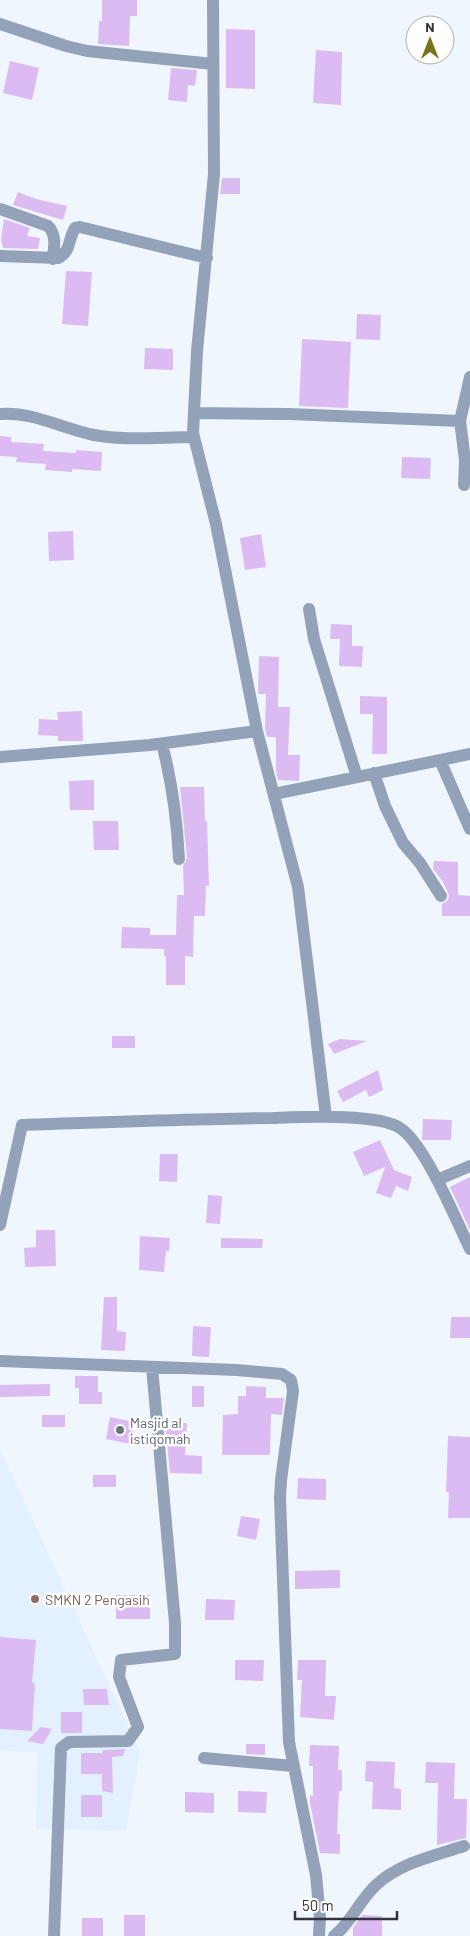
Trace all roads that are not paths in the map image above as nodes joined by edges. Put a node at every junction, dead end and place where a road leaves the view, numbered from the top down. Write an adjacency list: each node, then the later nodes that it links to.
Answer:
1 (213, 0): 3 (street)
2 (0, 24): 3 (street)
3 (213, 64): 6 (street)
4 (0, 209): 7 (street)
5 (0, 256): 7 (street)
6 (207, 258): 7 (street); 9 (street)
7 (53, 259)
8 (470, 376): 11 (street)
9 (194, 413): 11 (street); 12 (street)
10 (0, 414): 12 (street)
11 (460, 421): 13 (street)
12 (194, 437): 15 (street)
13 (464, 485)
14 (309, 609): 21 (street)
15 (257, 730): 16 (street); 22 (street)
16 (162, 744): 18 (street); 24 (street)
17 (470, 754): 19 (street)
18 (0, 757)
19 (440, 760): 20 (street); 23 (street)
20 (374, 773): 21 (street); 25 (street)
21 (357, 777): 22 (street)
22 (274, 794): 26 (street)
23 (470, 829)
24 (179, 859)
25 (440, 896)
26 (326, 1117): 28 (street); 29 (street)
27 (470, 1166): 28 (street)
28 (437, 1180): 30 (street)
29 (0, 1225)
30 (470, 1249)
31 (0, 1361): 32 (street)
32 (152, 1367): 34 (street); 36 (street)
33 (204, 1758): 34 (street)
34 (293, 1766): 37 (street)
35 (464, 1846): 38 (street)
36 (54, 1936)
37 (319, 1936)
38 (334, 1936)

